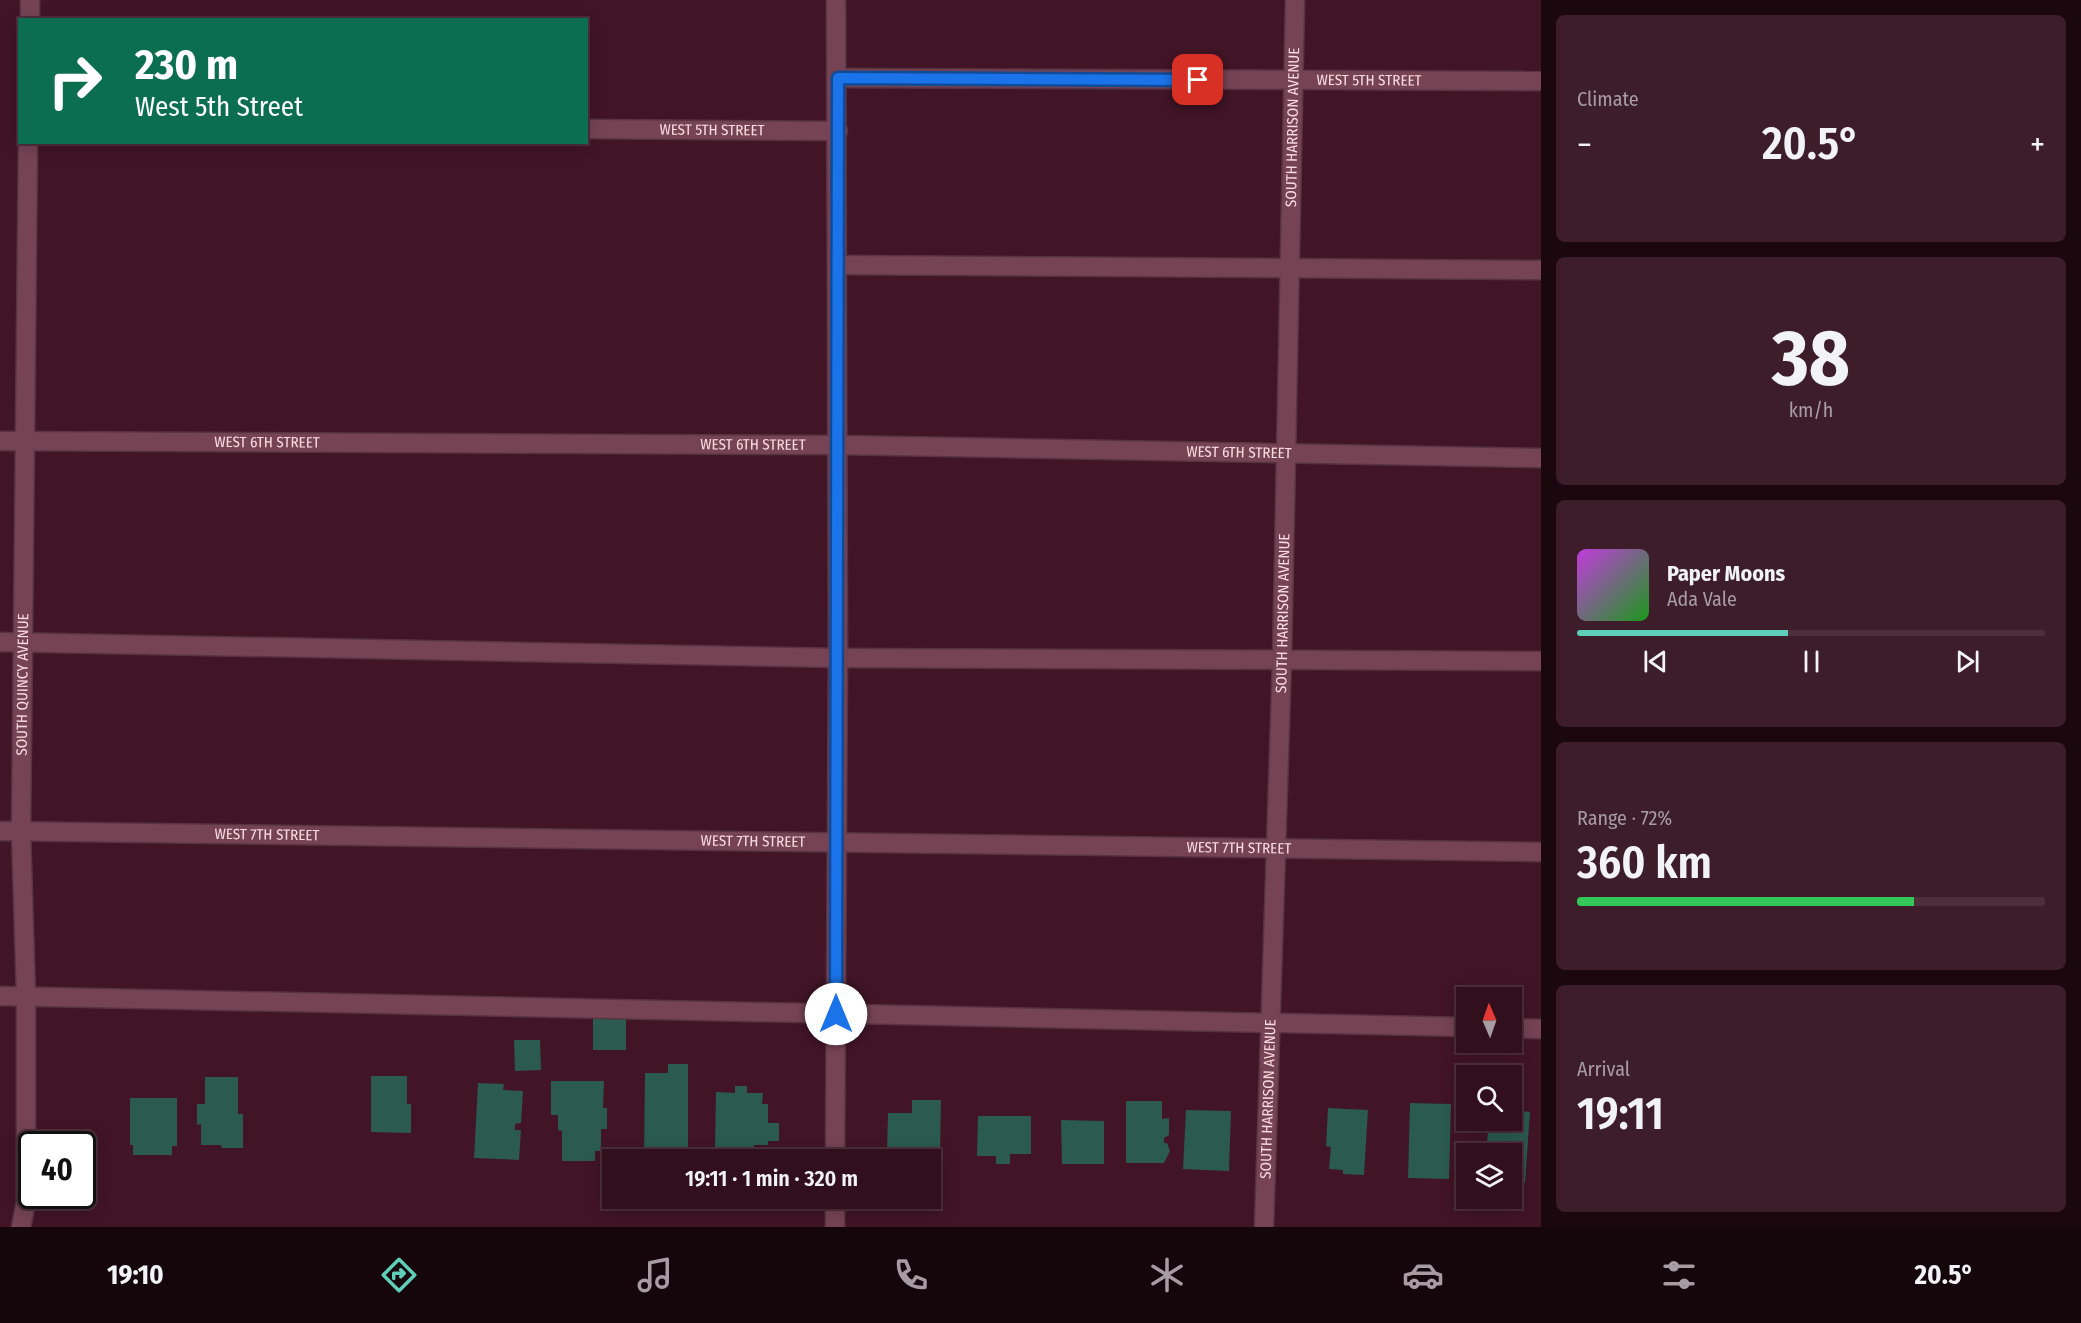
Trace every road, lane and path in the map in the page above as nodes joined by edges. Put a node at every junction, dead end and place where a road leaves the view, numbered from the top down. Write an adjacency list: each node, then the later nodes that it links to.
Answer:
1 (30, 0): 4 (street)
2 (836, 0): 5 (street)
3 (1295, 0): 6 (street, SOUTH HARRISON AVENUE)
4 (30, 18)
5 (838, 78): 6 (street, WEST 5TH STREET); 9 (street)
6 (1294, 80): 7 (street, WEST 5TH STREET); 12 (street, SOUTH HARRISON AVENUE)
7 (1541, 81)
8 (588, 129): 9 (street, WEST 5TH STREET)
9 (838, 131): 11 (street)
10 (28, 144): 15 (street, SOUTH QUINCY AVENUE)
11 (838, 265): 12 (street); 16 (street)
12 (1290, 268): 13 (street); 17 (street, SOUTH HARRISON AVENUE)
13 (1541, 270)
14 (0, 441): 15 (street, WEST 6TH STREET)
15 (25, 441): 16 (street, WEST 6TH STREET); 20 (street, SOUTH QUINCY AVENUE)
16 (838, 445): 17 (street, WEST 6TH STREET); 21 (street)
17 (1287, 452): 18 (street, WEST 6TH STREET); 22 (street, SOUTH HARRISON AVENUE)
18 (1541, 458)
19 (0, 642): 20 (street)
20 (24, 643): 21 (street); 25 (street, SOUTH QUINCY AVENUE)
21 (838, 658): 22 (street); 26 (street)
22 (1282, 659): 23 (street); 27 (street, SOUTH HARRISON AVENUE)
23 (1541, 661)
24 (0, 831): 25 (street, WEST 7TH STREET)
25 (21, 831): 26 (street, WEST 7TH STREET); 30 (street, SOUTH QUINCY AVENUE)
26 (837, 842): 27 (street, WEST 7TH STREET); 31 (street)
27 (1276, 848): 28 (street, WEST 7TH STREET); 32 (street, SOUTH HARRISON AVENUE)
28 (1541, 852)
29 (0, 996): 30 (street)
30 (26, 996): 31 (street); 38 (street, SOUTH QUINCY AVENUE)
31 (836, 1014): 32 (street); 36 (street)
32 (1270, 1023): 33 (street); 40 (street, SOUTH HARRISON AVENUE)
33 (1456, 1027)
34 (1522, 1028): 35 (street)
35 (1541, 1029)
36 (835, 1149)
37 (835, 1209): 39 (street)
38 (21, 1227)
39 (835, 1227)
40 (1264, 1227)

